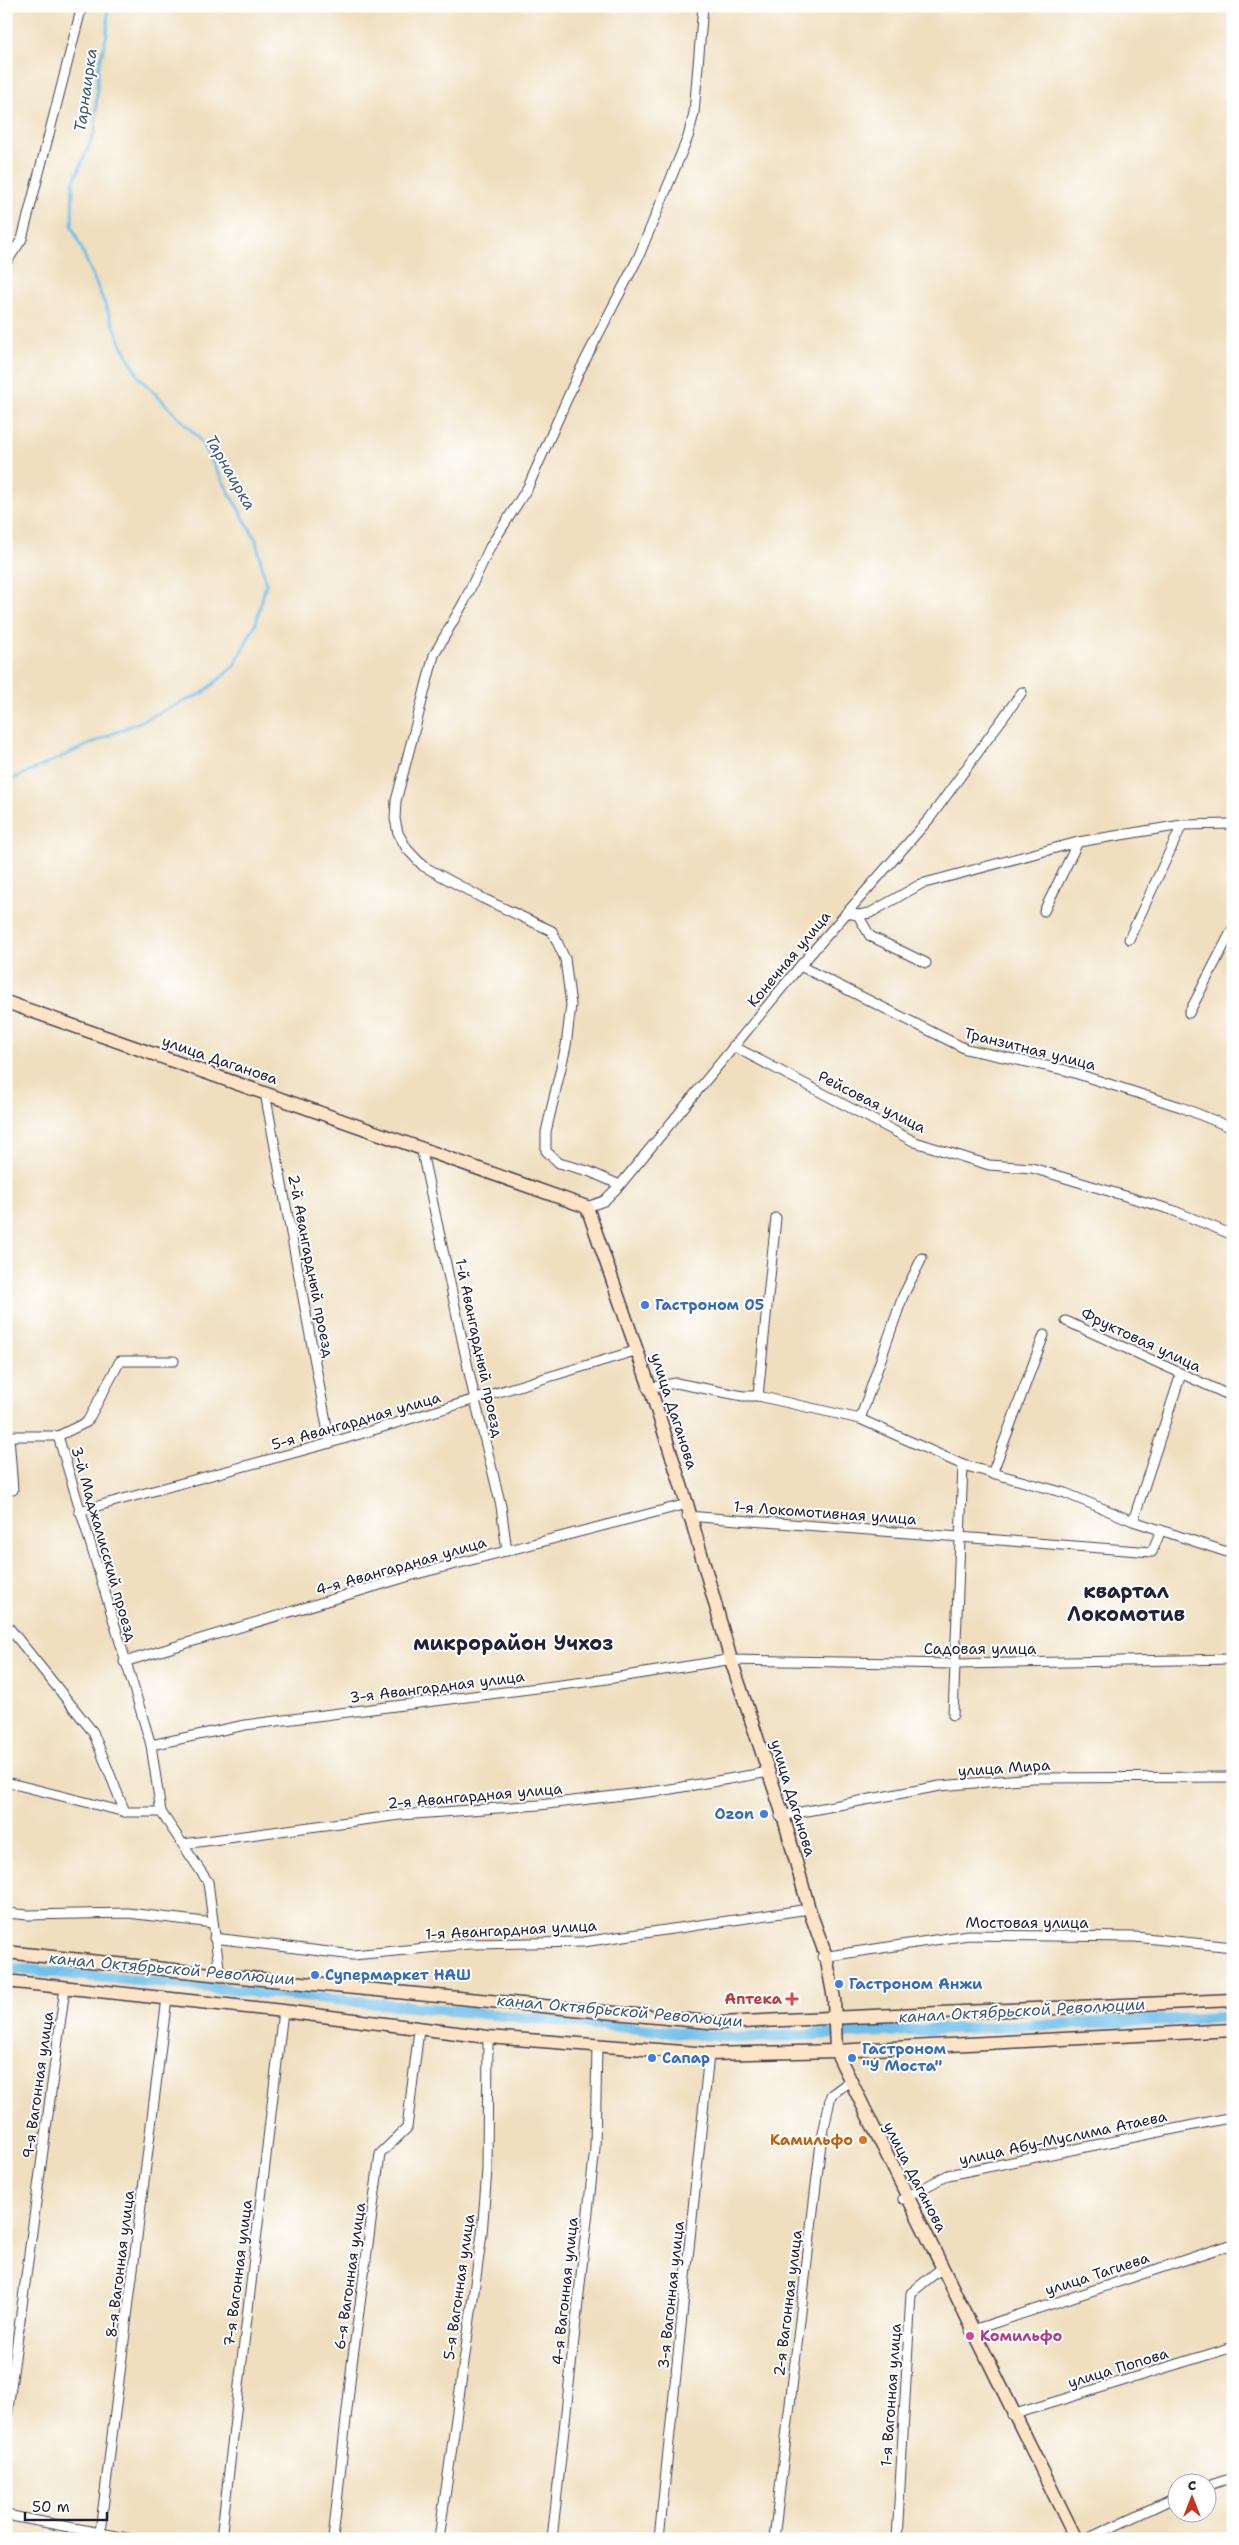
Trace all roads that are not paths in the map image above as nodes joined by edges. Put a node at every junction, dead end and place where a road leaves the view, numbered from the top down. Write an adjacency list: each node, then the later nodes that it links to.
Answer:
1 (82, 6): 3 (street)
2 (703, 6): 22 (street)
3 (6, 263)
4 (1022, 692): 9 (street)
5 (1233, 824): 6 (street, Конечная улица)
6 (1182, 825): 7 (street, Конечная улица); 12 (street)
7 (1078, 842): 8 (street); 10 (street, Конечная улица)
8 (1044, 911)
9 (846, 913): 10 (street, Конечная улица); 14 (street, Конечная улица)
10 (858, 915): 13 (street)
11 (1233, 928): 17 (street)
12 (1129, 939)
13 (926, 963)
14 (800, 966): 18 (street, Конечная улица); 20 (street, Транзитная улица)
15 (6, 1002): 19 (main road, улица Даганова)
16 (6, 1006): 19 (main road, улица Даганова)
17 (1189, 1013)
18 (734, 1046): 22 (street, Конечная улица); 25 (street, Рейсовая улица)
19 (266, 1095): 21 (main road, улица Даганова); 38 (street, 2-й Авангардный проезд)
20 (1233, 1125)
21 (422, 1150): 23 (main road, улица Даганова); 35 (street, 1-й Авангардный проезд)
22 (620, 1185): 23 (street, Конечная улица)
23 (586, 1208): 29 (main road, улица Даганова)
24 (776, 1218): 33 (street)
25 (1233, 1236)
26 (922, 1258): 36 (street)
27 (1066, 1321): 31 (street, Фруктовая улица)
28 (1044, 1335): 40 (street)
29 (636, 1351): 32 (main road, улица Даганова); 35 (street, 5-я Авангардная улица)
30 (174, 1361): 37 (street, 3-й Маджалисский проезд)
31 (1181, 1374): 34 (street, Фруктовая улица); 44 (street)
32 (649, 1388): 33 (street); 42 (main road, улица Даганова)
33 (758, 1396): 36 (street)
34 (1233, 1397)
35 (475, 1400): 38 (street, 5-я Авангардная улица); 47 (street, 1-й Авангардный проезд)
36 (860, 1419): 39 (street)
37 (58, 1436): 41 (street); 43 (street, 3-й Маджалисский проезд)
38 (330, 1443): 43 (street, 5-я Авангардная улица)
39 (963, 1465): 40 (street); 46 (street)
40 (992, 1474): 44 (street)
41 (13, 1490)
42 (687, 1510): 46 (street, 1-я Локомотивная улица); 47 (street, 4-я Авангардная улица); 51 (main road, улица Даганова)
43 (79, 1511): 52 (street, 3-й Маджалисский проезд)
44 (1133, 1521): 45 (street)
45 (1160, 1530): 46 (street, 1-я Локомотивная улица); 48 (street)
46 (960, 1536): 53 (street)
47 (507, 1551): 52 (street, 4-я Авангардная улица)
48 (1233, 1554)
49 (6, 1624): 59 (street)
50 (1233, 1659): 53 (street, Садовая улица)
51 (729, 1660): 53 (street, Садовая улица); 55 (street, 3-я Авангардная улица); 56 (main road, улица Даганова)
52 (124, 1662): 55 (street, 3-й Маджалисский проезд)
53 (955, 1664): 54 (street)
54 (953, 1715)
55 (151, 1745): 60 (street, 3-й Маджалисский проезд)
56 (768, 1773): 61 (main road, улица Даганова); 62 (street, 2-я Авангардная улица)
57 (1233, 1777): 61 (street, улица Мира)
58 (6, 1782): 59 (street)
59 (125, 1812): 60 (street)
60 (160, 1812): 62 (street)
61 (782, 1815): 63 (main road, улица Даганова)
62 (183, 1844): 65 (street)
63 (807, 1909): 66 (street, 1-я Авангардная улица); 69 (main road, улица Даганова)
64 (6, 1913): 65 (street)
65 (213, 1922): 66 (street)
66 (214, 1938): 70 (street)
67 (1233, 1947): 69 (street, Мостовая улица)
68 (6, 1952): 70 (main road)
69 (824, 1957): 76 (main road, улица Даганова)
70 (220, 1975): 76 (main road)
71 (6, 1982): 72 (main road)
72 (65, 1988): 73 (main road); 91 (street, 9-я Вагонная улица)
73 (168, 1998): 75 (main road); 96 (street, 8-я Вагонная улица)
74 (1233, 2000): 76 (main road)
75 (283, 2011): 77 (main road); 98 (street, 7-я Вагонная улица)
76 (831, 2017): 81 (main road, улица Даганова)
77 (419, 2030): 79 (main road); 99 (street, 6-я Вагонная улица)
78 (1233, 2030): 81 (main road)
79 (488, 2038): 80 (main road); 100 (street, 5-я Вагонная улица)
80 (597, 2046): 82 (main road); 101 (street, 4-я Вагонная улица)
81 (832, 2051): 82 (main road); 83 (main road, улица Даганова)
82 (709, 2054): 102 (street, 3-я Вагонная улица)
83 (848, 2083): 85 (main road, улица Даганова); 103 (street, 2-я Вагонная улица)
84 (1233, 2117): 85 (street, улица Абу-Муслима Атаева)
85 (904, 2197): 87 (main road, улица Даганова)
86 (1233, 2244): 88 (street, улица Тагиева)
87 (941, 2269): 88 (main road, улица Даганова); 104 (street, 1-я Вагонная улица)
88 (971, 2331): 90 (main road, улица Даганова)
89 (1233, 2347): 90 (street, улица Попова)
90 (1014, 2414): 105 (main road, улица Даганова)
91 (6, 2424)
92 (1233, 2477): 93 (street)
93 (1216, 2483)
94 (1166, 2502): 106 (street)
95 (6, 2515): 96 (street)
96 (101, 2536): 97 (street)
97 (132, 2539)
98 (220, 2539)
99 (333, 2539)
100 (438, 2539)
101 (552, 2539)
102 (659, 2539)
103 (774, 2539)
104 (897, 2539)
105 (1075, 2539)
106 (1087, 2539)

